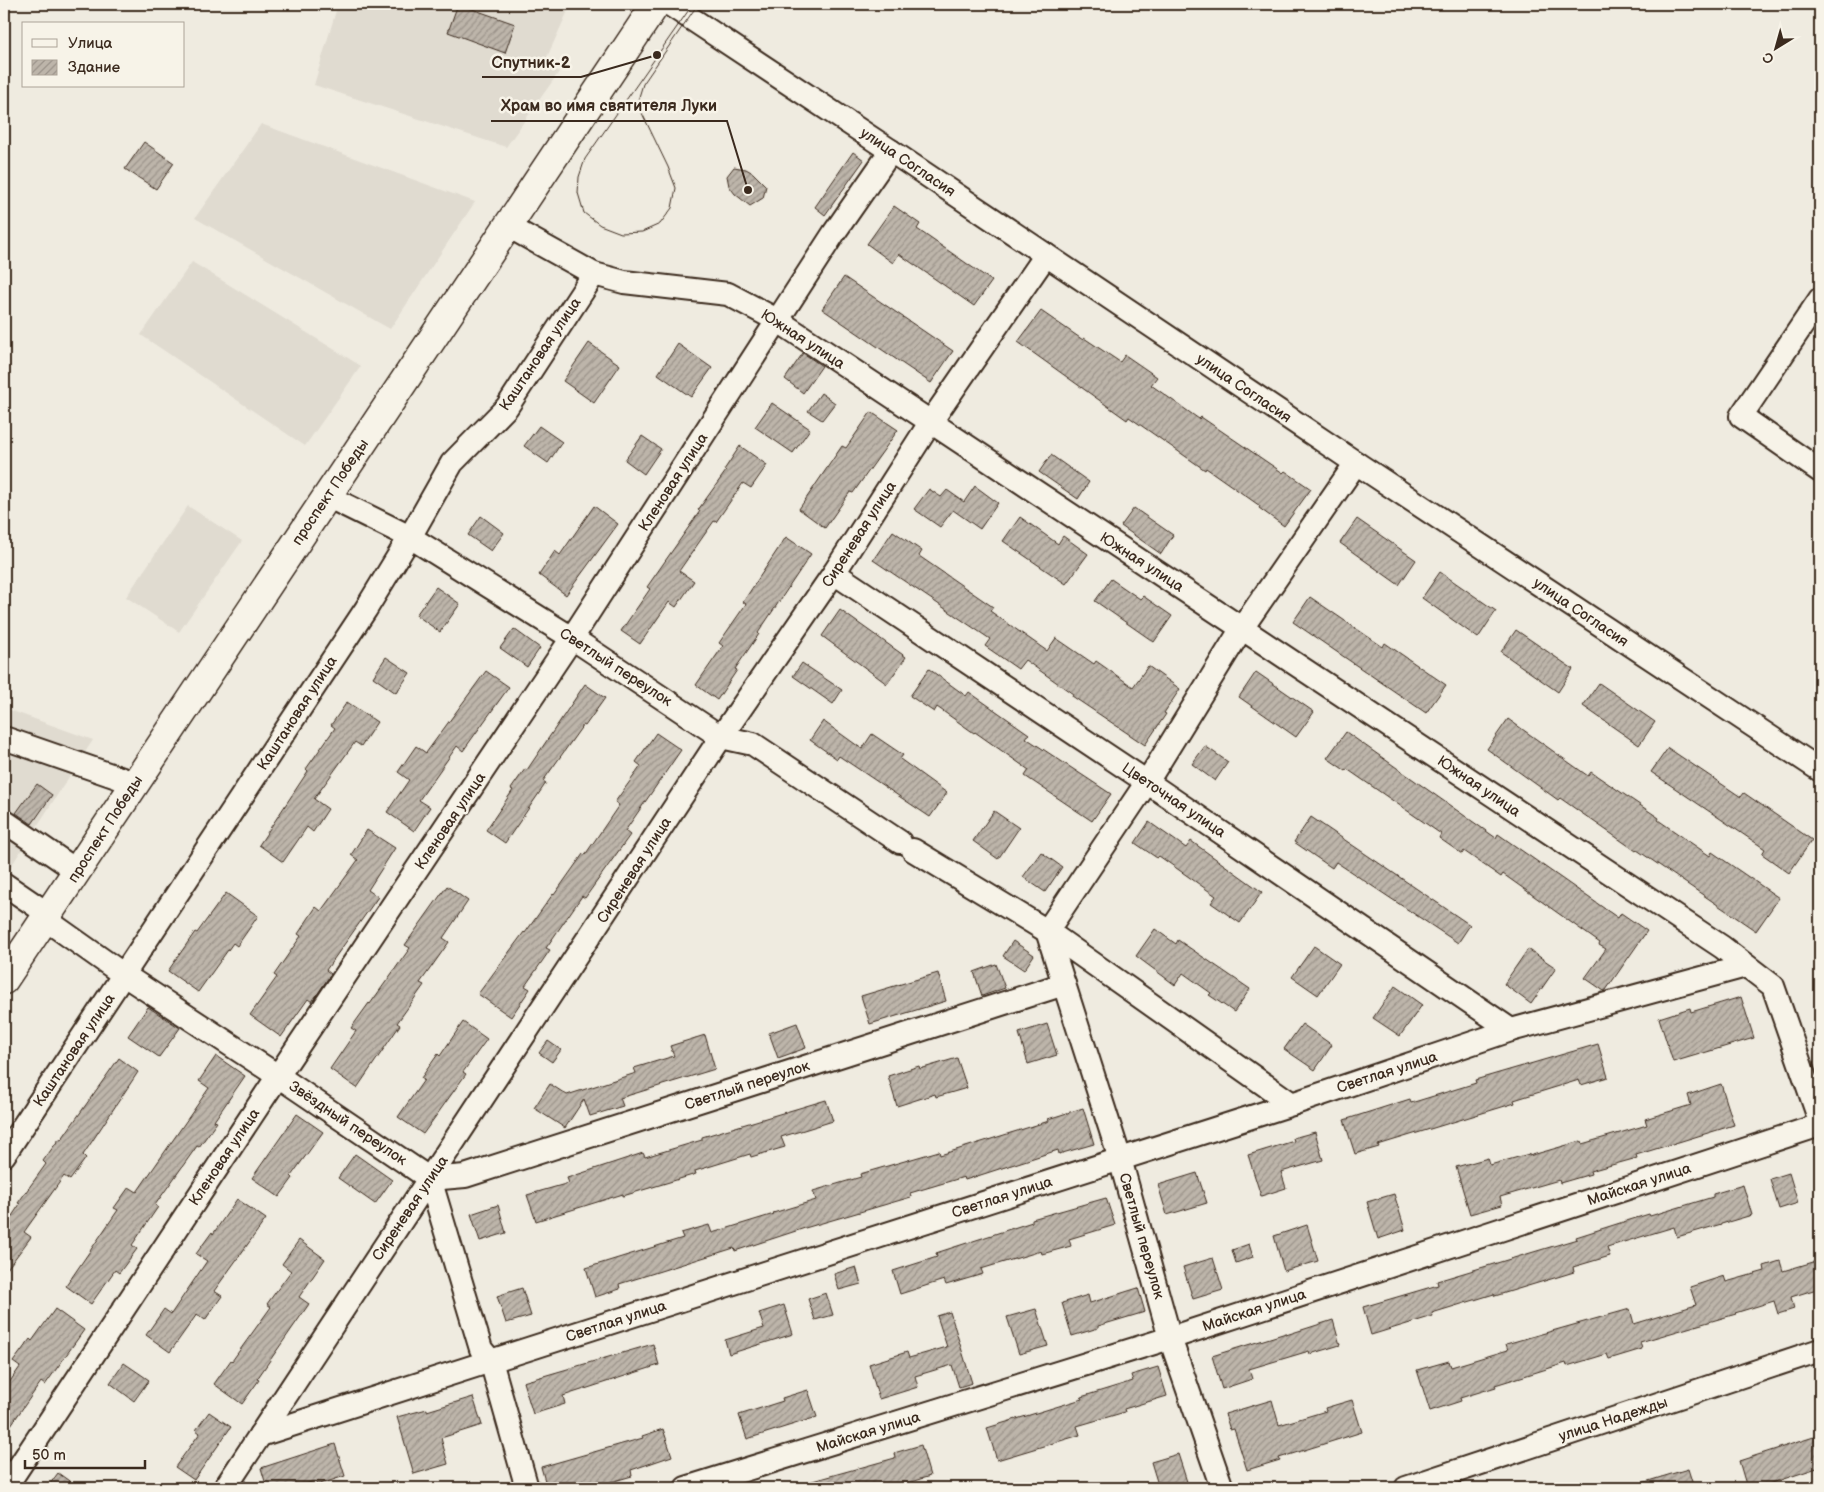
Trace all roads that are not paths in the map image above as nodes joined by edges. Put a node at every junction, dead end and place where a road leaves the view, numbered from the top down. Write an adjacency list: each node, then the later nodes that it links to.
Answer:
1 (656, 4): 4 (main road, проспект Победы)
2 (669, 4): 3 (street, улица Согласия)
3 (891, 150): 5 (street, улица Согласия); 8 (street, Кленовая улица)
4 (508, 226): 6 (street, Южная улица); 12 (main road, проспект Победы)
5 (1046, 255): 9 (street, Сиреневая улица); 10 (street, улица Согласия)
6 (594, 274): 8 (street, Южная улица); 13 (street, Каштановая улица)
7 (1820, 299): 11 (street)
8 (777, 320): 9 (street, Южная улица); 16 (street, Кленовая улица)
9 (930, 423): 14 (street, Сиреневая улица); 15 (street, Южная улица)
10 (1356, 463): 15 (street); 19 (street, улица Согласия)
11 (1820, 471)
12 (328, 496): 13 (street, Светлый переулок); 21 (main road, проспект Победы)
13 (410, 537): 16 (street, Светлый переулок); 28 (street, Каштановая улица)
14 (834, 573): 17 (street, Сиреневая улица); 20 (street, Цветочная улица)
15 (1242, 628): 20 (street); 27 (street, Южная улица)
16 (572, 638): 17 (street, Светлый переулок); 32 (street, Кленовая улица)
17 (721, 737): 26 (street, Светлый переулок); 37 (street, Сиреневая улица)
18 (4, 738): 21 (street)
19 (1820, 770)
20 (1147, 782): 26 (street); 31 (street, Цветочная улица)
21 (134, 783): 23 (main road, проспект Победы)
22 (4, 821): 23 (street)
23 (77, 871): 25 (main road, проспект Победы)
24 (4, 884): 25 (street, Звёздный переулок)
25 (47, 917): 28 (street, Звёздный переулок); 29 (main road, проспект Победы)
26 (1047, 931): 30 (street, Светлый переулок); 33 (street)
27 (1746, 966): 31 (street, Светлая улица); 34 (street, Южная улица)
28 (124, 975): 32 (street, Звёздный переулок); 35 (street, Каштановая улица)
29 (4, 980)
30 (1064, 984): 36 (street, Светлый переулок); 37 (street, Светлый переулок)
31 (1511, 1030): 33 (street, Светлая улица)
32 (278, 1076): 37 (street, Звёздный переулок); 42 (street, Кленовая улица)
33 (1292, 1104): 36 (street, Светлая улица)
34 (1820, 1123): 38 (street, Майская улица)
35 (4, 1155)
36 (1120, 1159): 38 (street, Светлый переулок); 40 (street, Светлая улица)
37 (430, 1179): 40 (street); 41 (street, Сиреневая улица)
38 (1170, 1338): 45 (street, Майская улица); 46 (street, Светлый переулок)
39 (1820, 1350): 47 (street, улица Надежды)
40 (491, 1362): 41 (street, Светлая улица); 44 (street)
41 (260, 1435): 43 (street, Сиреневая улица)
42 (5, 1488)
43 (225, 1488)
44 (527, 1488)
45 (686, 1488)
46 (1222, 1488)
47 (1406, 1488)

